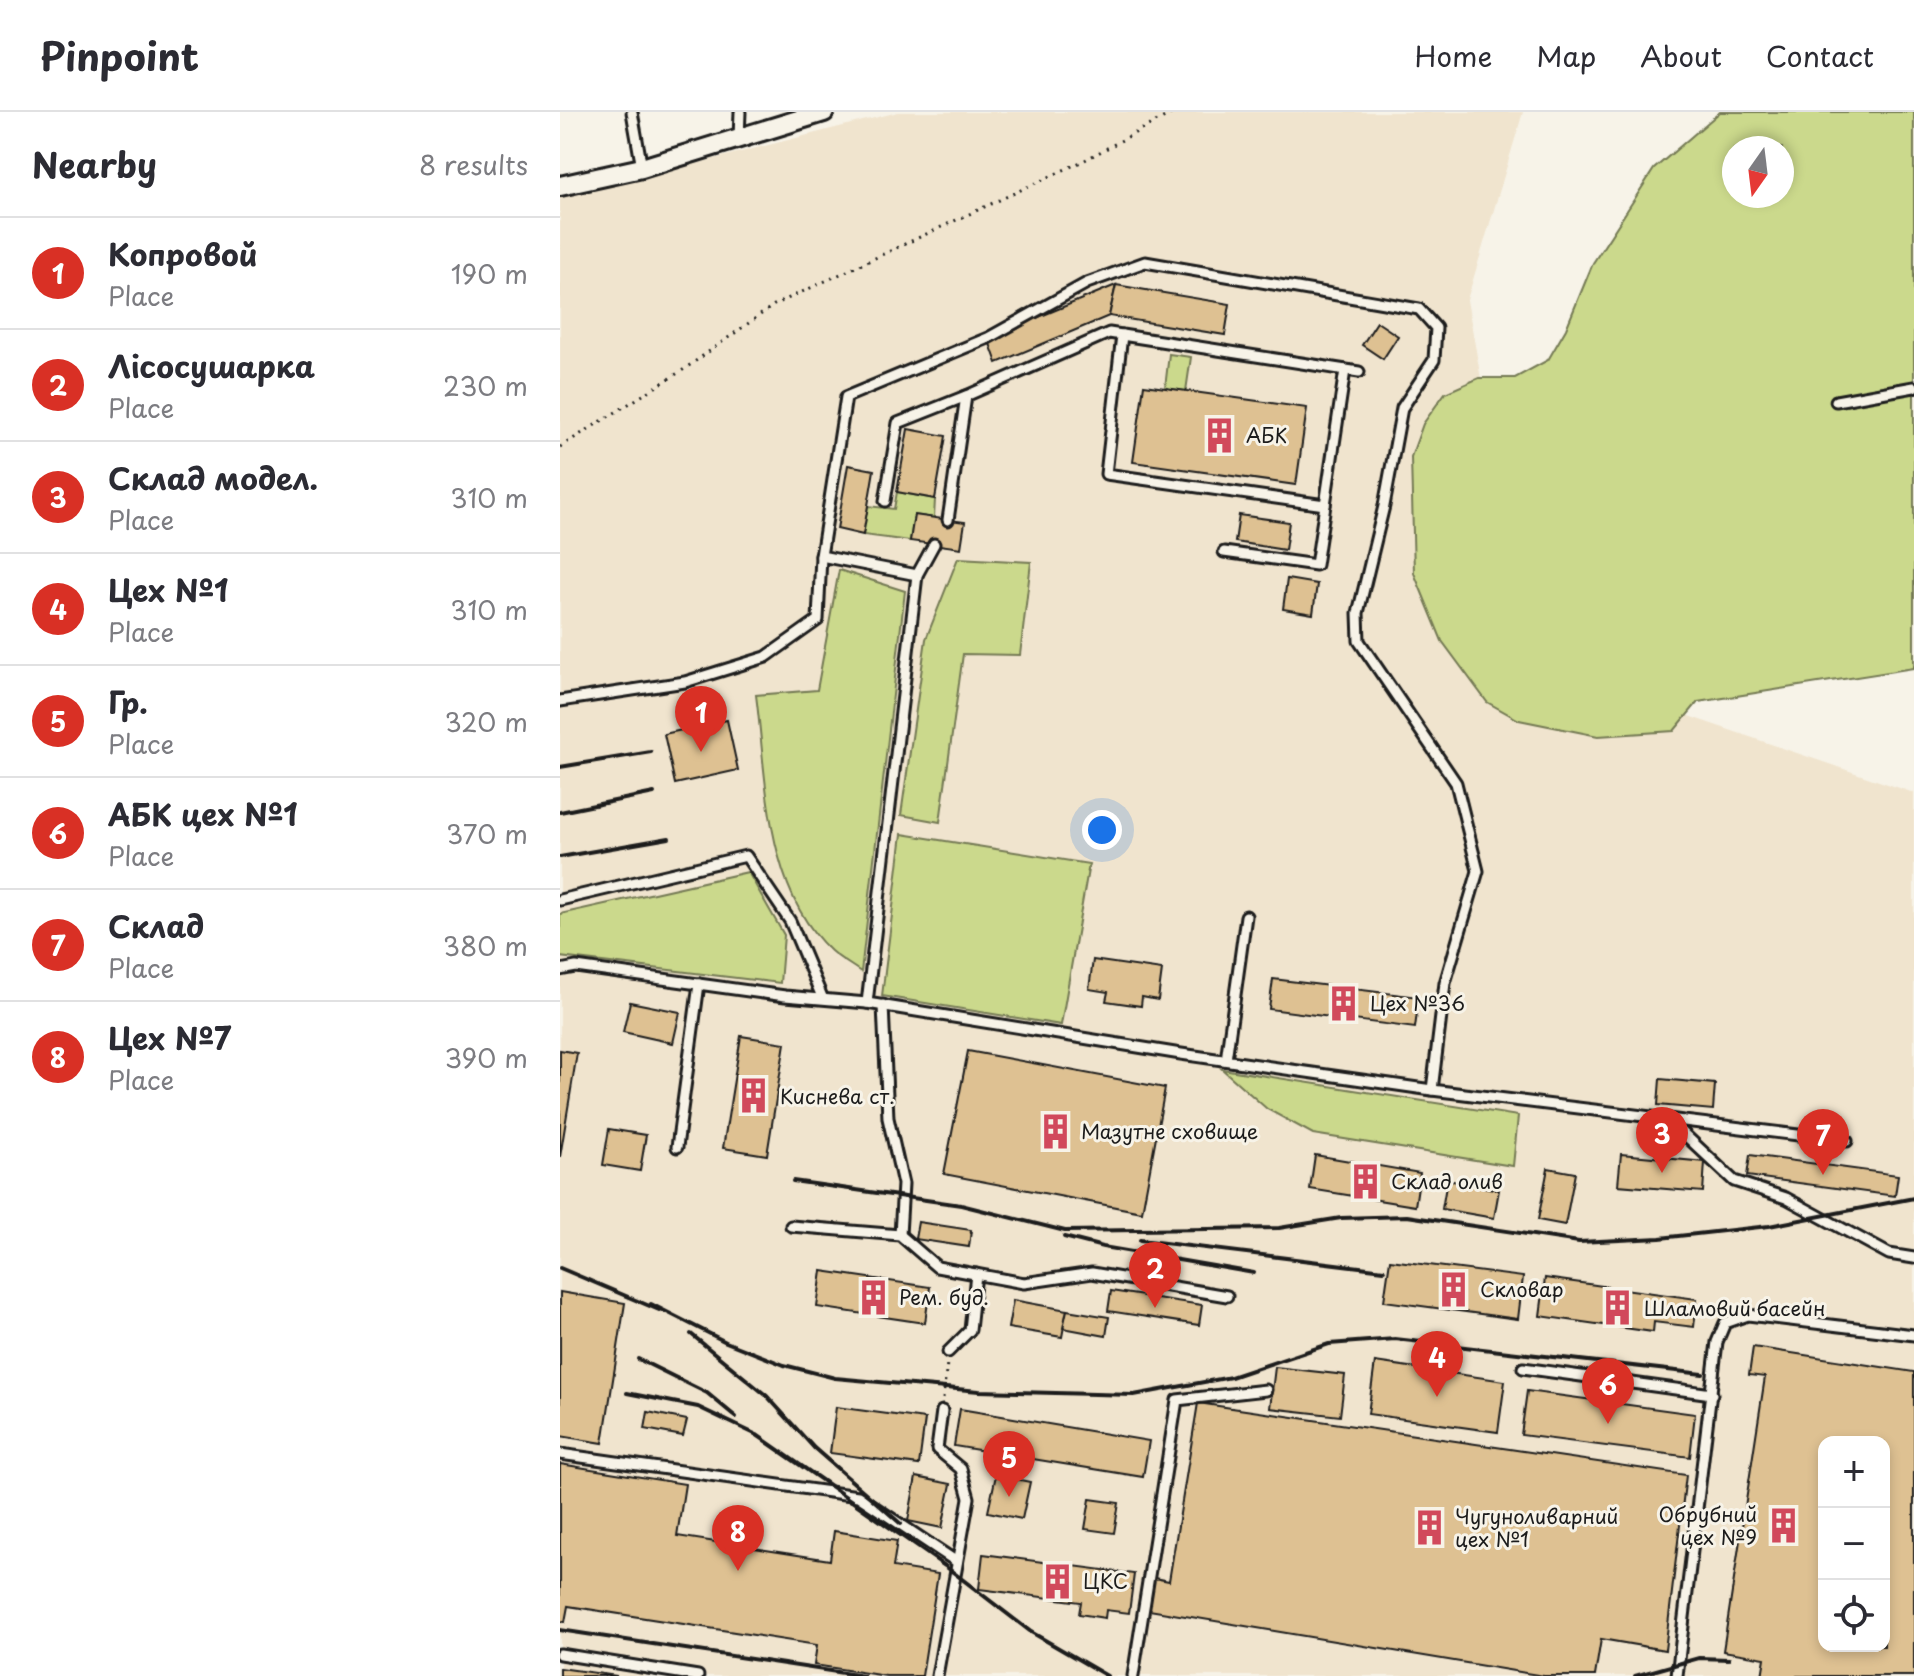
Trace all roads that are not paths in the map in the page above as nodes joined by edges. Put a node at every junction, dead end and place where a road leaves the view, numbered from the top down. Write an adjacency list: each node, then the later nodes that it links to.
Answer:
1 (632, 112): 5 (lane)
2 (740, 112): 4 (lane)
3 (824, 112): 4 (street)
4 (739, 138): 5 (street)
5 (642, 168): 6 (street)
6 (560, 186)
7 (1122, 335): 8 (lane); 11 (lane); 14 (lane)
8 (1345, 370): 9 (lane); 14 (lane)
9 (1359, 372)
10 (1914, 387): 12 (lane)
11 (966, 396): 13 (lane); 15 (lane)
12 (1836, 401)
13 (885, 501)
14 (1325, 505): 17 (lane)
15 (948, 520)
16 (934, 544): 19 (lane)
17 (1224, 552)
18 (821, 556): 19 (lane); 20 (lane); 29 (lane)
19 (917, 575): 26 (lane)
20 (560, 701)
21 (560, 900): 25 (lane)
22 (1246, 916): 28 (lane)
23 (560, 970): 24 (lane)
24 (699, 984): 25 (lane); 32 (lane)
25 (822, 997): 26 (lane)
26 (867, 1003): 27 (lane)
27 (883, 1005): 28 (lane); 34 (lane)
28 (1226, 1060): 29 (lane)
29 (1432, 1090): 30 (lane)
30 (1668, 1119): 31 (lane); 35 (lane)
31 (1847, 1141)
32 (677, 1147)
33 (791, 1226): 34 (lane)
34 (900, 1235): 36 (lane)
35 (1914, 1258)
36 (976, 1274): 37 (lane); 39 (lane)
37 (1227, 1296)
38 (1914, 1335): 42 (lane)
39 (948, 1352)
40 (1523, 1368): 42 (lane)
41 (1266, 1390): 49 (lane)
42 (1712, 1394): 50 (lane)
43 (942, 1411): 45 (lane)
44 (560, 1454): 45 (lane)
45 (957, 1562): 48 (lane)
46 (560, 1654): 47 (lane)
47 (698, 1676)
48 (937, 1676)
49 (1133, 1676)
50 (1677, 1676)

